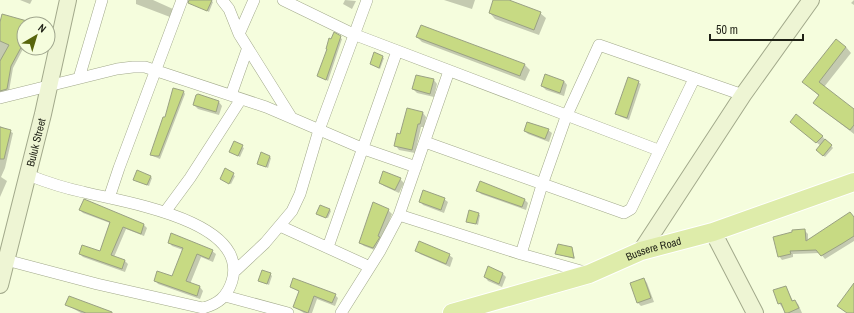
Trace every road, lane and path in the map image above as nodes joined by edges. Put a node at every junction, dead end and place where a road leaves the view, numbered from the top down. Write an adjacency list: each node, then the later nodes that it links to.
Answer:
1 (68, 0): 17 (street, Buluk Street)
2 (102, 0): 15 (street)
3 (182, 0): 13 (street)
4 (222, 0): 9 (street)
5 (254, 0): 9 (street)
6 (283, 0): 10 (street)
7 (367, 0): 10 (street)
8 (811, 0): 18 (street)
9 (239, 34): 11 (street)
10 (353, 34): 12 (street); 23 (street)
11 (247, 50): 19 (street); 22 (street)
12 (397, 51): 14 (street); 25 (street)
13 (156, 70): 15 (street); 19 (street); 31 (street)
14 (449, 71): 21 (street); 24 (street)
15 (78, 78): 17 (street)
16 (694, 79): 18 (street); 21 (street); 26 (street)
17 (50, 85): 20 (street); 28 (street, Buluk Street)
18 (743, 95): 37 (street)
19 (236, 97): 22 (street); 32 (street)
20 (0, 98)
21 (566, 116): 26 (street); 30 (street)
22 (291, 117): 23 (street)
23 (319, 130): 25 (street); 34 (street)
24 (425, 142): 27 (street); 30 (street)
25 (364, 149): 27 (street); 36 (street)
26 (658, 150): 30 (street)
27 (416, 167): 33 (street)
28 (28, 175): 31 (street); 39 (street, Buluk Street)
29 (854, 182): 35 (main road, Bussere Road)
30 (542, 185): 38 (street)
31 (109, 198): 32 (street)
32 (165, 212): 41 (street)
33 (399, 215): 38 (street); 40 (street)
34 (280, 226): 36 (street); 41 (street)
35 (713, 232): 37 (main road, Bussere Road); 48 (street)
36 (328, 247): 40 (street)
37 (642, 251): 42 (main road, Bussere Road)
38 (520, 254): 42 (street)
39 (6, 260): 43 (street, Buluk Street); 44 (street)
40 (370, 267): 46 (street)
41 (234, 272): 44 (street)
42 (589, 274): 47 (main road, Bussere Road)
43 (0, 285)
44 (225, 296): 45 (street)
45 (288, 313)
46 (341, 313)
47 (452, 313)
48 (755, 313)

